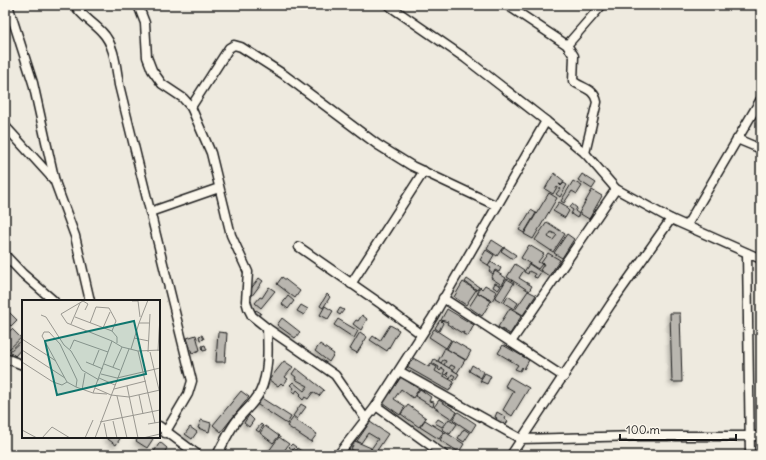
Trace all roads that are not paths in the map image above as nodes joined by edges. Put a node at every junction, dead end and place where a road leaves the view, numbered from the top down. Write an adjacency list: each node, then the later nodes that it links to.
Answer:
1 (8, 5): 16 (street)
2 (74, 5): 20 (street)
3 (138, 5): 9 (street)
4 (388, 5): 10 (street)
5 (507, 5): 7 (street)
6 (602, 5): 7 (street)
7 (567, 45): 14 (street)
8 (761, 99): 12 (street)
9 (191, 107): 15 (street); 17 (street)
10 (546, 122): 14 (street); 19 (street)
11 (5, 126): 16 (street)
12 (738, 138): 13 (street); 22 (street)
13 (761, 149)
14 (585, 153): 18 (street)
15 (424, 171): 19 (street); 27 (street)
16 (55, 182): 30 (street)
17 (219, 188): 20 (street); 31 (street)
18 (616, 188): 21 (street); 33 (street)
19 (497, 206): 28 (street)
20 (150, 212): 41 (street)
21 (671, 219): 22 (street); 37 (street)
22 (687, 225): 24 (street)
23 (298, 247): 27 (street)
24 (747, 253): 26 (street); 42 (street)
25 (5, 255): 29 (street)
26 (761, 259)
27 (351, 284): 32 (street)
28 (444, 298): 32 (street); 33 (street)
29 (53, 300)
30 (90, 300)
31 (267, 328): 39 (street); 46 (street)
32 (421, 334): 36 (street)
33 (511, 342): 37 (street)
34 (5, 358): 35 (street)
35 (22, 365)
36 (399, 371): 38 (street); 44 (street)
37 (564, 376): 44 (street)
38 (376, 406): 39 (street); 48 (street)
39 (365, 418): 47 (street)
40 (160, 427): 41 (street)
41 (165, 433): 45 (street)
42 (750, 436): 43 (street); 44 (street); 50 (street)
43 (761, 436)
44 (521, 439): 49 (street)
45 (198, 455)
46 (217, 455)
47 (338, 455)
48 (444, 455)
49 (511, 455)
50 (750, 455)

